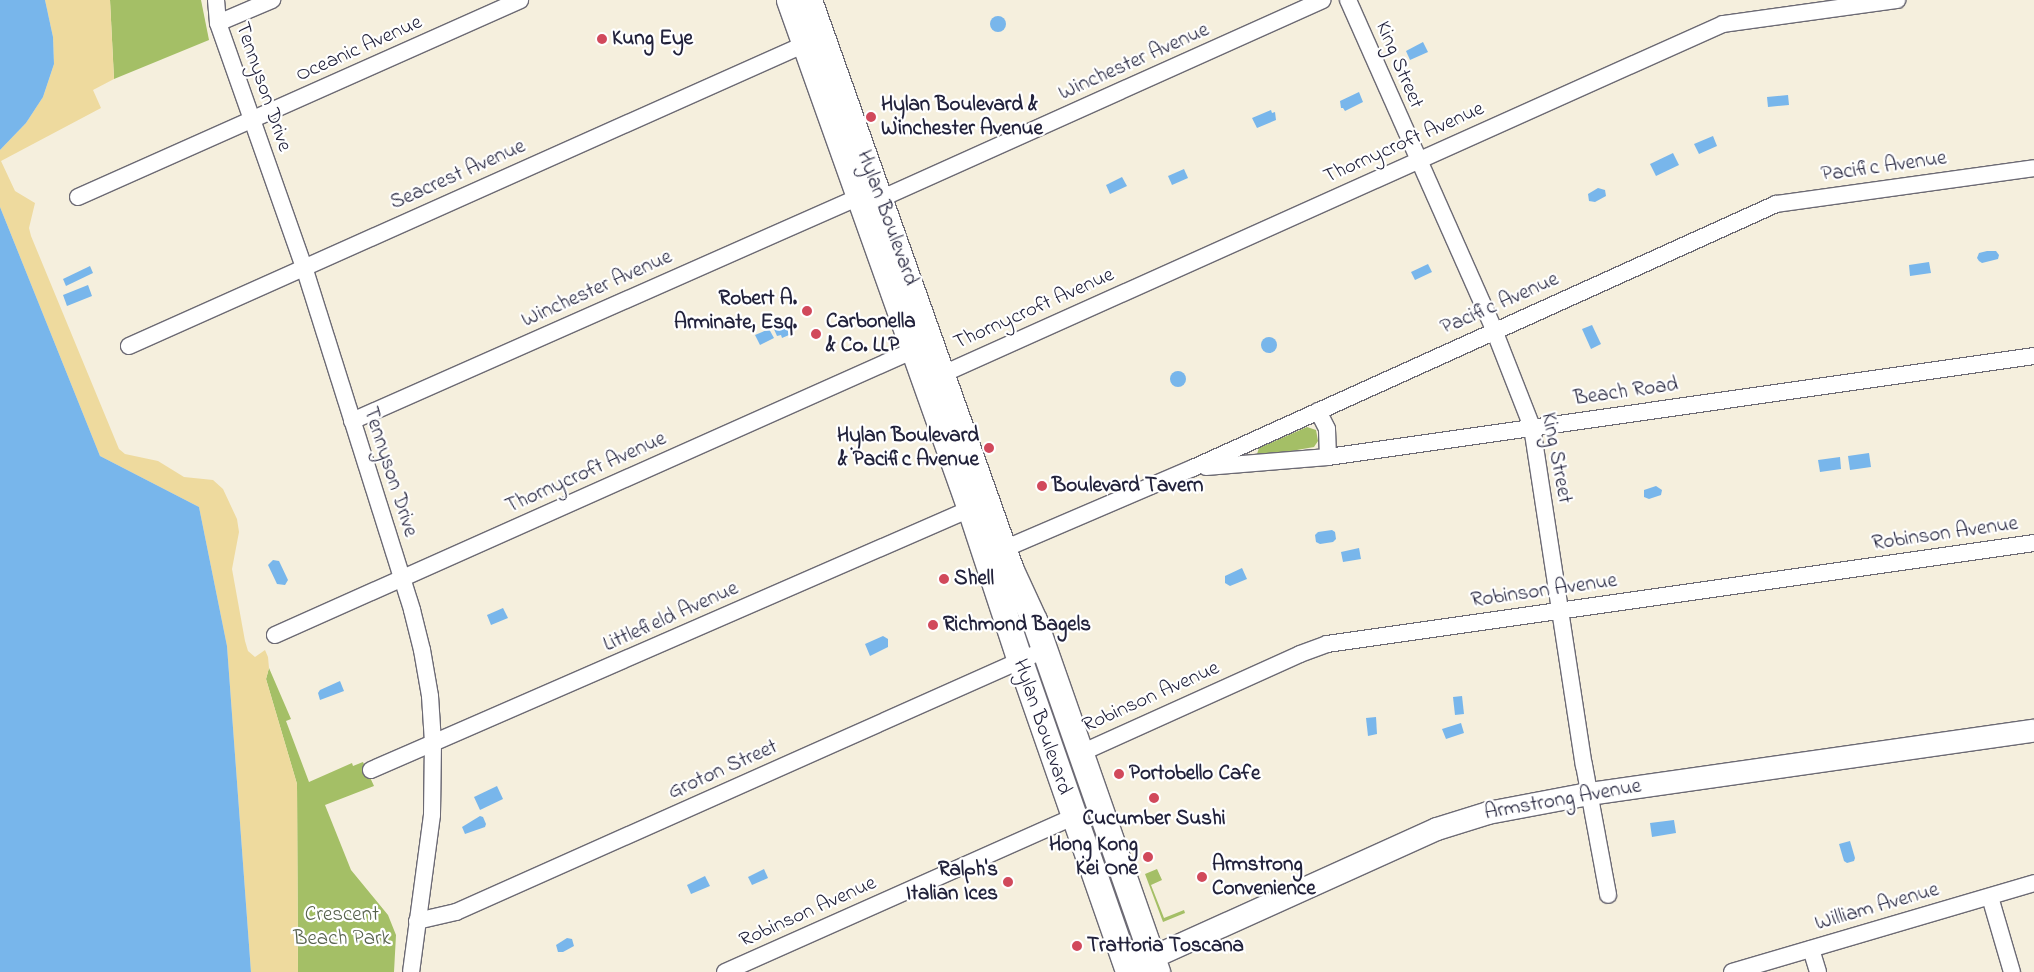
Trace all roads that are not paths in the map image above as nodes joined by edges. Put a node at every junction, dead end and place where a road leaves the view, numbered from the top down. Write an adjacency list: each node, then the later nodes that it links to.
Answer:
1 (216, 0): 9 (street, Tennyson Drive)
2 (272, 0): 9 (street)
3 (520, 0): 11 (street, Oceanic Avenue)
4 (788, 0): 10 (main road, Hylan Boulevard)
5 (810, 0): 15 (main road, Hylan Boulevard)
6 (1322, 0): 15 (street, Winchester Avenue)
7 (1348, 0): 12 (street, King Street)
8 (1897, 0): 12 (street, Thornycroft Avenue)
9 (218, 23): 11 (street, Tennyson Drive)
10 (804, 44): 15 (main road, Hylan Boulevard); 16 (street, Seacrest Avenue)
11 (252, 120): 14 (street, Oceanic Avenue); 16 (street, Tennyson Drive)
12 (1417, 160): 17 (street, King Street); 21 (street, Thornycroft Avenue)
13 (2034, 168): 17 (street, Pacific Avenue)
14 (78, 197)
15 (870, 198): 19 (main road, Hylan Boulevard); 21 (main road, Hylan Boulevard); 23 (street, Winchester Avenue)
16 (304, 267): 18 (street, Seacrest Avenue); 23 (street, Tennyson Drive)
17 (1494, 330): 22 (street, Pacific Avenue); 24 (street, King Street)
18 (129, 346)
19 (914, 350): 27 (main road, Hylan Boulevard); 30 (street, Thornycroft Avenue)
20 (2034, 356): 24 (street, Beach Road)
21 (943, 374): 27 (main road, Hylan Boulevard)
22 (1318, 411): 25 (street); 26 (street, Pacific Avenue)
23 (352, 421): 30 (street, Tennyson Drive)
24 (1532, 426): 25 (street, Beach Road); 31 (street, King Street)
25 (1328, 457): 26 (street, Beach Road)
26 (1193, 468): 29 (street, Pacific Avenue)
27 (979, 505): 29 (main road, Hylan Boulevard); 34 (main road, Hylan Boulevard); 36 (street, Littlefield Avenue)
28 (2034, 543): 31 (street, Robinson Avenue)
29 (1004, 549): 33 (main road, Hylan Boulevard)
30 (402, 578): 32 (street, Thornycroft Avenue); 36 (street, Tennyson Drive)
31 (1560, 610): 37 (street, Robinson Avenue); 39 (street, King Street)
32 (275, 635)
33 (1044, 650): 34 (street, Groton Street); 37 (main road, Hylan Boulevard)
34 (1020, 661): 40 (main road, Hylan Boulevard); 44 (street, Groton Street)
35 (2034, 731): 39 (street, Armstrong Avenue)
36 (433, 742): 38 (street, Littlefield Avenue); 44 (street, Tennyson Drive)
37 (1081, 752): 46 (main road, Hylan Boulevard)
38 (371, 770)
39 (1589, 794): 42 (street, King Street); 46 (street, Armstrong Avenue)
40 (1073, 817): 47 (main road, Hylan Boulevard); 49 (street, Robinson Avenue)
41 (2034, 883): 43 (street, William Avenue)
42 (1608, 895)
43 (1990, 897): 45 (street, William Avenue); 52 (street)
44 (417, 921): 48 (street, Tennyson Drive)
45 (1811, 949): 50 (street, William Avenue); 51 (street)
46 (1154, 964): 47 (street, Armstrong Avenue)
47 (1126, 971)
48 (410, 972)
49 (725, 972)
50 (1732, 972)
51 (1818, 972)
52 (2012, 972)

